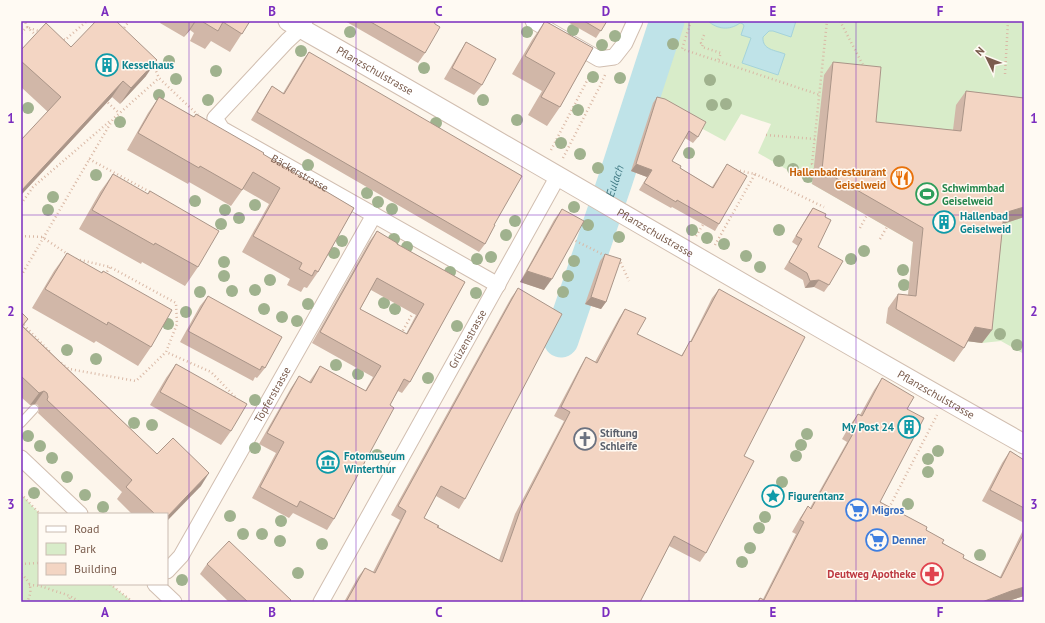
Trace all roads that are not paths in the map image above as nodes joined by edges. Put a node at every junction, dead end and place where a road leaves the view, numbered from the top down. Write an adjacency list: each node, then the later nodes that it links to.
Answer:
1 (533, 21): 2 (street)
2 (635, 21)
3 (298, 23): 4 (street, Pflanzschulstrasse); 5 (street, Bäckerstrasse)
4 (558, 176): 6 (street, Grüzenstrasse); 9 (street, Pflanzschulstrasse)
5 (374, 215): 6 (street, Bäckerstrasse); 12 (street, Töpferstrasse)
6 (498, 285): 15 (street, Grüzenstrasse)
7 (34, 409): 8 (lane)
8 (21, 423)
9 (1024, 444)
10 (21, 458): 11 (street)
11 (79, 513)
12 (168, 570)
13 (156, 585): 14 (street)
14 (174, 602)
15 (321, 602)

